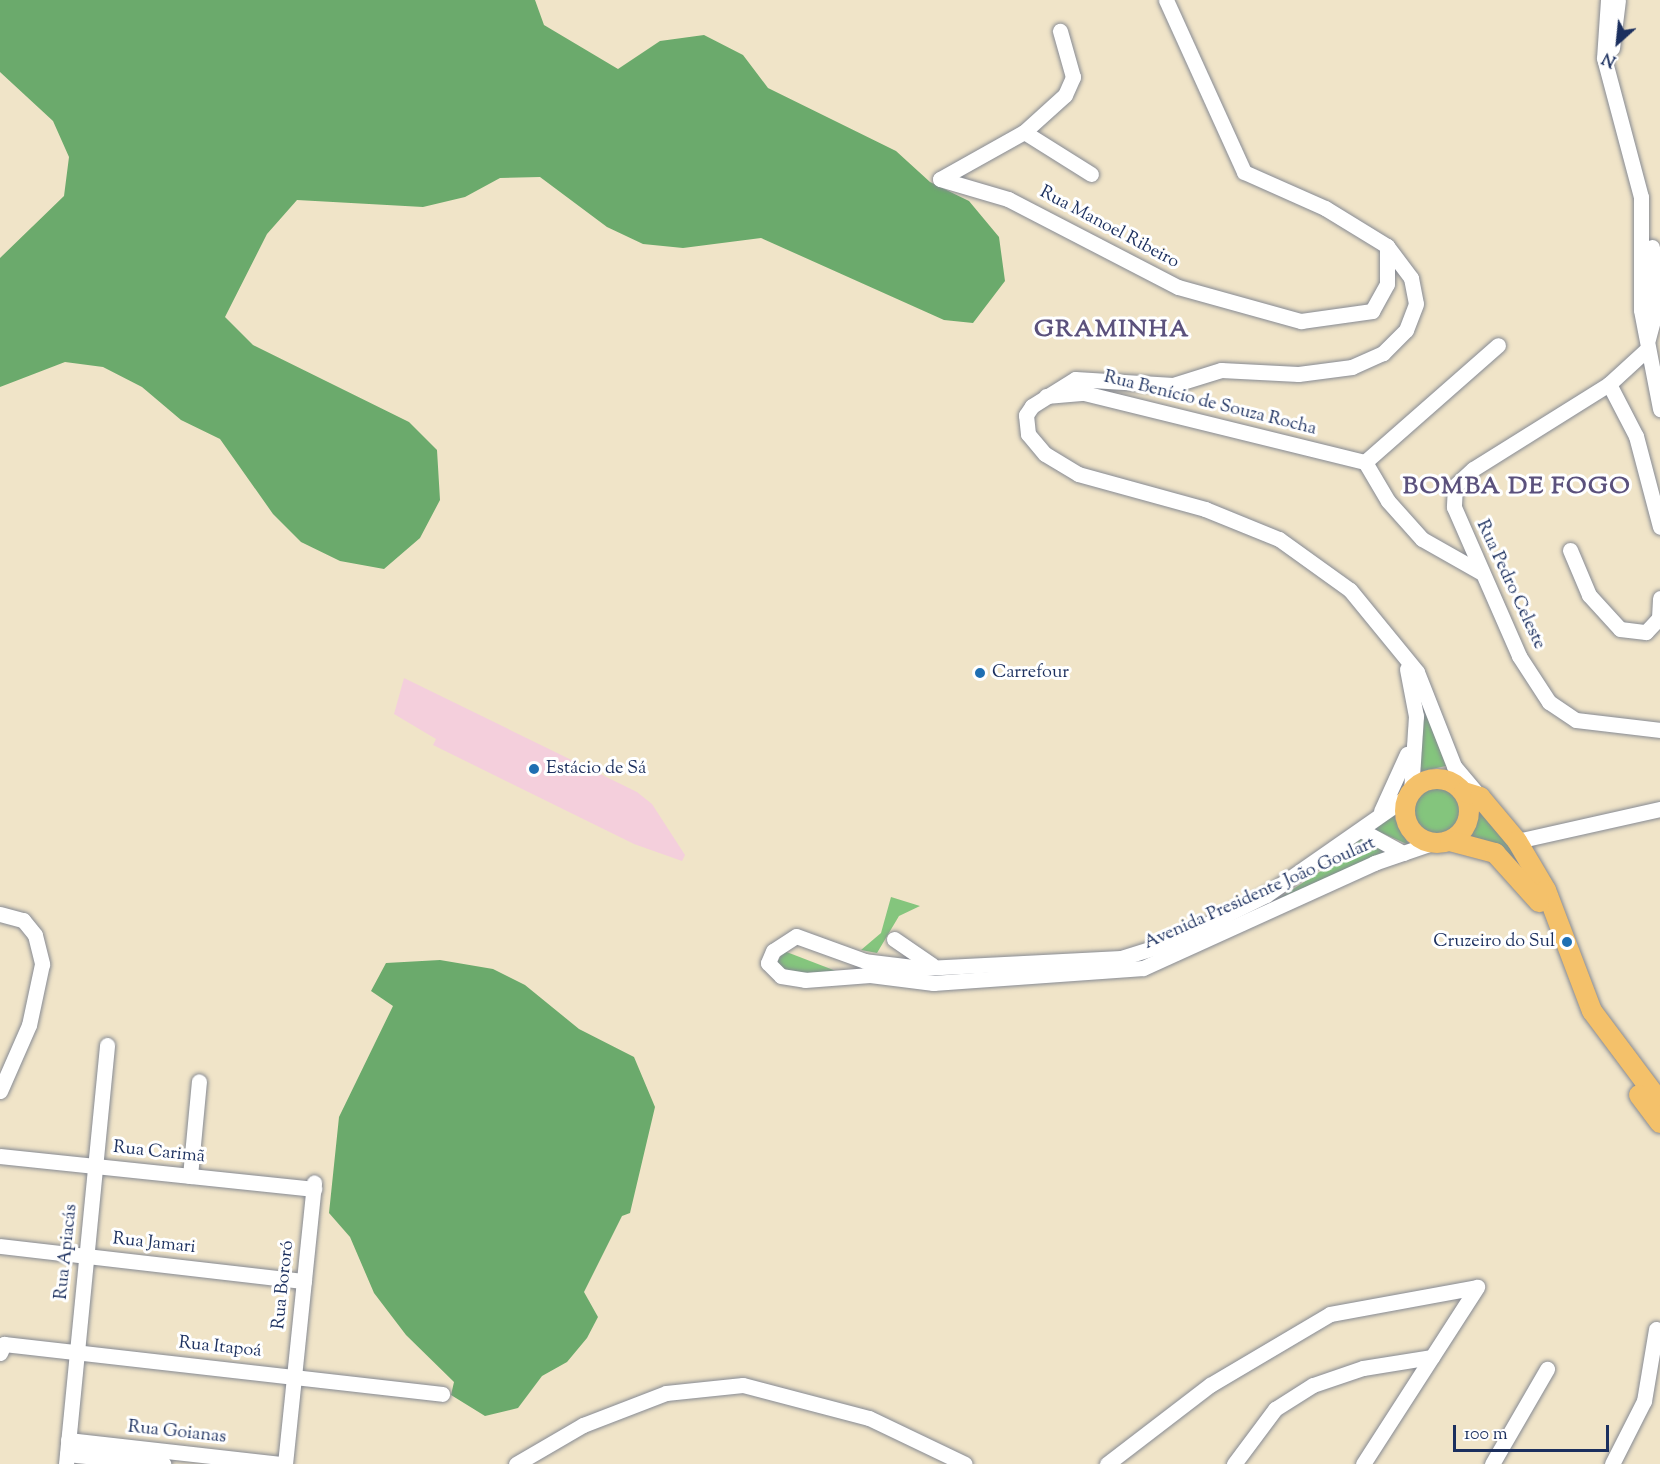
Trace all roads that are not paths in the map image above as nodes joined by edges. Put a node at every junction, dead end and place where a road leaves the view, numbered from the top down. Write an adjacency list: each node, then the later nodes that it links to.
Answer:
1 (1166, 0): 7 (street)
2 (1608, 0): 9 (street)
3 (1618, 0): 9 (street)
4 (1060, 31): 5 (street, Rua Manoel Ribeiro)
5 (1024, 132): 6 (street); 7 (street, Rua Manoel Ribeiro)
6 (1091, 174)
7 (1387, 246): 11 (street)
8 (1498, 345): 13 (street)
9 (1646, 348): 10 (street, Rua Pedro Celeste); 12 (street)
10 (1609, 384): 14 (street); 16 (street, Rua Pedro Celeste)
11 (1045, 396): 13 (street, Rua Benício de Souza Rocha); 18 (street)
12 (1659, 403)
13 (1365, 462): 16 (street)
14 (1660, 527)
15 (1570, 550): 17 (street)
16 (1480, 572): 19 (street, Rua Pedro Celeste)
17 (1660, 598)
18 (1401, 652): 20 (street); 21 (street)
19 (1660, 730)
20 (1415, 733): 23 (street); 25 (street)
21 (1454, 766): 22 (street); 22 (street)
22 (1468, 792): 23 (main road); 27 (main road); 28 (main road)
23 (1409, 794): 25 (street, Avenida Presidente João Goulart); 28 (main road)
24 (1660, 809): 27 (street)
25 (1376, 818): 26 (street, Avenida Presidente João Goulart)
26 (1361, 830): 28 (street); 32 (street, Avenida Presidente João Goulart)
27 (1517, 841): 37 (main road)
28 (1425, 847): 29 (main road); 29 (main road); 33 (street, Avenida Presidente João Goulart)
29 (1509, 863): 38 (main road)
30 (0, 914): 36 (street)
31 (894, 939): 32 (street)
32 (950, 967): 33 (street, Avenida Presidente João Goulart)
33 (874, 969): 33 (street, Avenida Presidente João Goulart)
34 (107, 1045): 40 (street, Rua Apiacás)
35 (200, 1081): 41 (street)
36 (0, 1091)
37 (1660, 1102)
38 (1660, 1123)
39 (0, 1156): 40 (street, Rua Carimã)
40 (95, 1165): 41 (street, Rua Carimã); 44 (street, Rua Apiacás)
41 (190, 1176): 42 (street, Rua Carimã)
42 (314, 1186): 45 (street, Rua Bororó)
43 (0, 1246): 44 (street, Rua Jamari)
44 (86, 1256): 45 (street, Rua Jamari); 47 (street, Rua Apiacás)
45 (304, 1281): 51 (street, Rua Bororó)
46 (1656, 1329): 62 (street)
47 (77, 1352): 48 (street, Rua Itapoá); 51 (street, Rua Itapoá); 53 (street, Rua Apiacás)
48 (0, 1353)
49 (1432, 1357): 58 (street); 59 (street); 60 (street)
50 (1547, 1369): 61 (street)
51 (295, 1376): 52 (street, Rua Itapoá); 55 (street, Rua Bororó)
52 (442, 1394)
53 (67, 1453): 54 (street, Rua Goianas); 55 (street, Rua Goianas)
54 (163, 1464)
55 (283, 1464)
56 (516, 1464): 57 (street)
57 (965, 1464)
58 (1107, 1464)
59 (1234, 1464)
60 (1363, 1464)
61 (1492, 1464)
62 (1612, 1464)

